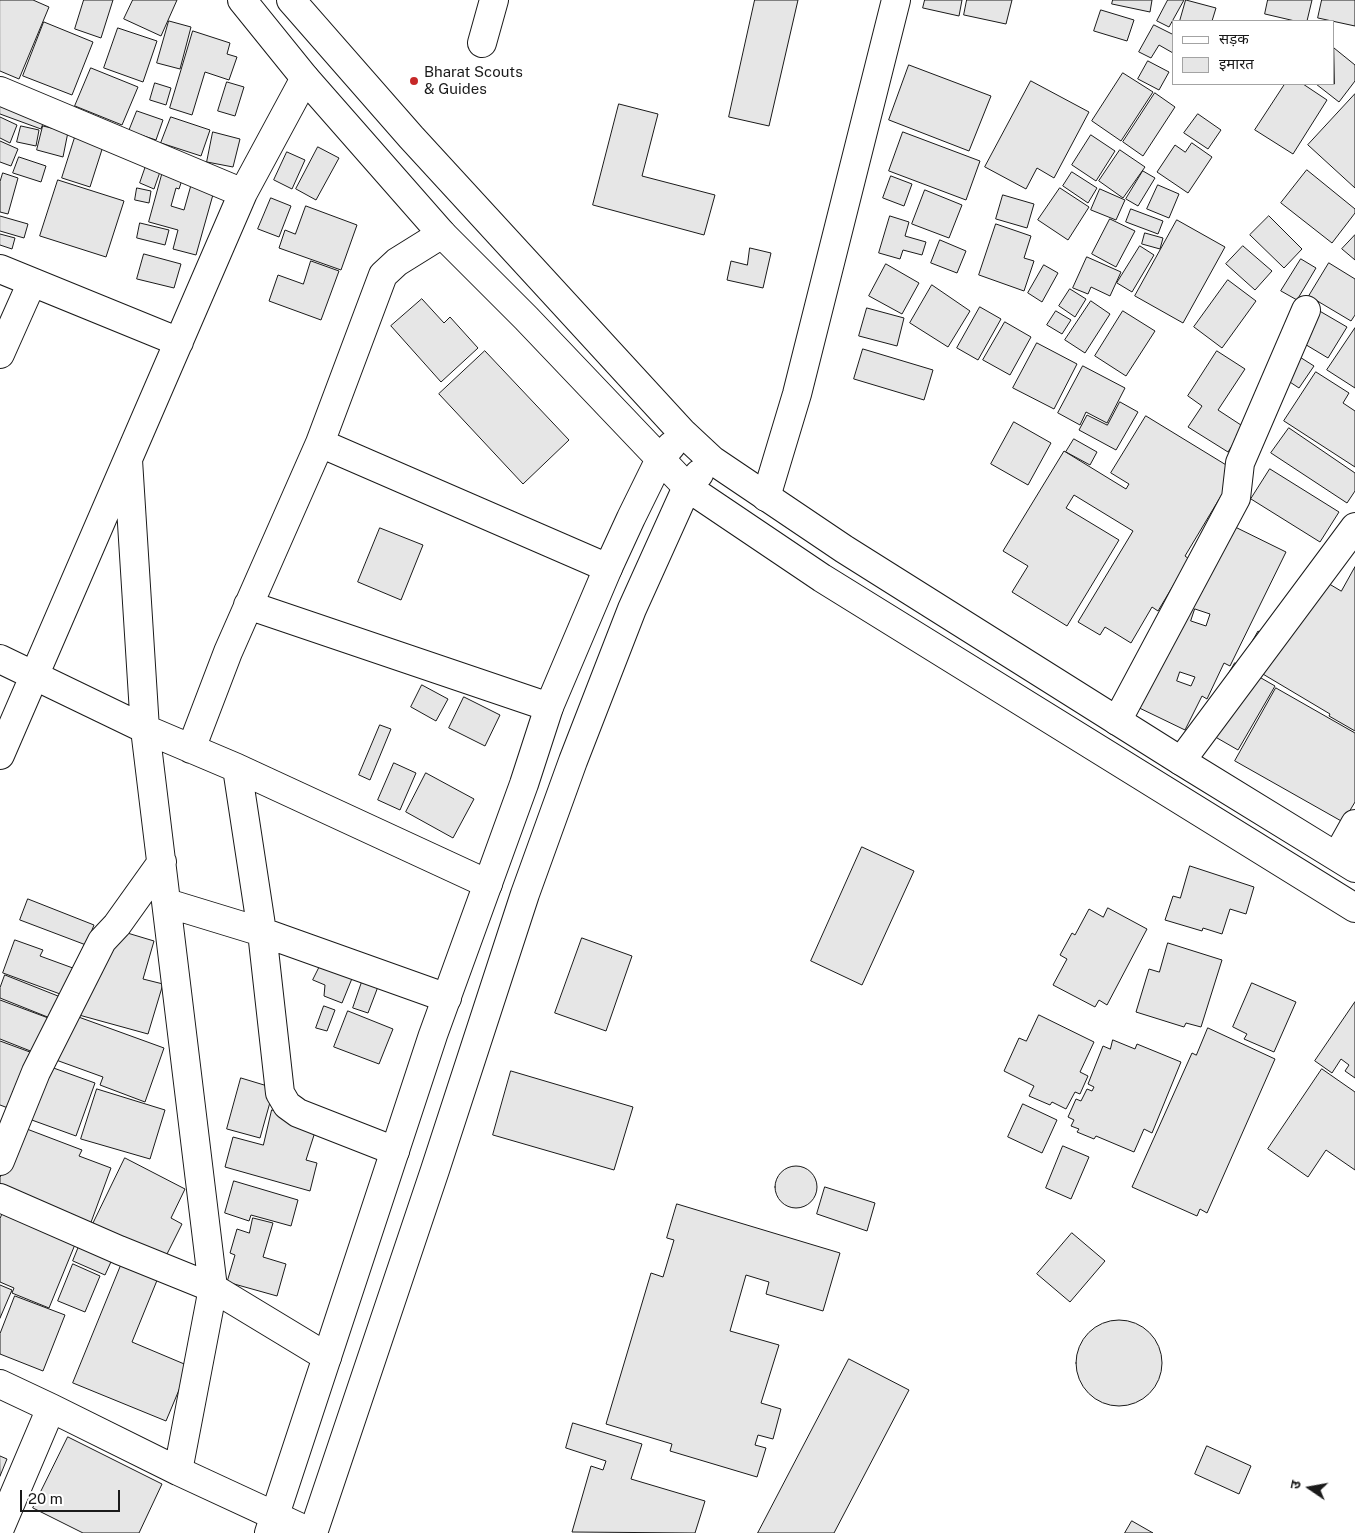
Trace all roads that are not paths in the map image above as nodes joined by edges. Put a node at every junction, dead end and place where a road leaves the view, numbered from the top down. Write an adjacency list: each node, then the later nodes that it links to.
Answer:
1 (242, 0): 6 (street)
2 (291, 0): 15 (street)
3 (494, 0): 5 (street)
4 (896, 0): 21 (street)
5 (482, 43)
6 (305, 78): 8 (street); 9 (street)
7 (0, 92): 8 (street)
8 (243, 193): 13 (street)
9 (442, 234): 16 (street); 17 (street)
10 (0, 269): 11 (street)
11 (32, 282): 13 (street); 14 (street)
12 (1306, 310): 28 (street)
13 (179, 342): 18 (street)
14 (0, 354)
15 (682, 432): 17 (street); 19 (street)
16 (320, 443): 23 (street); 24 (street)
17 (660, 459): 20 (street); 23 (street)
18 (128, 460): 26 (street); 29 (street)
19 (712, 460): 20 (street); 21 (street)
20 (687, 488): 39 (street); 52 (street)
21 (766, 497): 28 (street)
22 (1355, 527): 32 (street)
23 (608, 568): 27 (street)
24 (248, 606): 27 (street); 30 (street)
25 (0, 658): 26 (street)
26 (34, 675): 29 (street); 31 (street)
27 (549, 707): 37 (street)
28 (1118, 721): 32 (street)
29 (145, 729): 30 (street); 35 (street)
30 (191, 749): 33 (street)
31 (0, 755)
32 (1181, 761): 36 (street)
33 (237, 768): 37 (street); 40 (street)
34 (1355, 824): 36 (street)
35 (162, 862): 38 (street); 43 (street)
36 (1346, 862)
37 (488, 884): 41 (street)
38 (167, 903): 40 (street); 45 (street)
39 (1355, 908)
40 (262, 932): 41 (street); 42 (street)
41 (447, 998): 42 (street)
42 (395, 1151): 46 (street)
43 (0, 1161)
44 (0, 1198): 45 (street)
45 (213, 1288): 46 (street); 49 (street)
46 (327, 1357): 50 (street)
47 (0, 1384): 48 (street)
48 (51, 1408): 49 (street); 51 (street)
49 (178, 1471): 50 (street)
50 (272, 1524): 52 (street)
51 (0, 1528)
52 (312, 1533)

